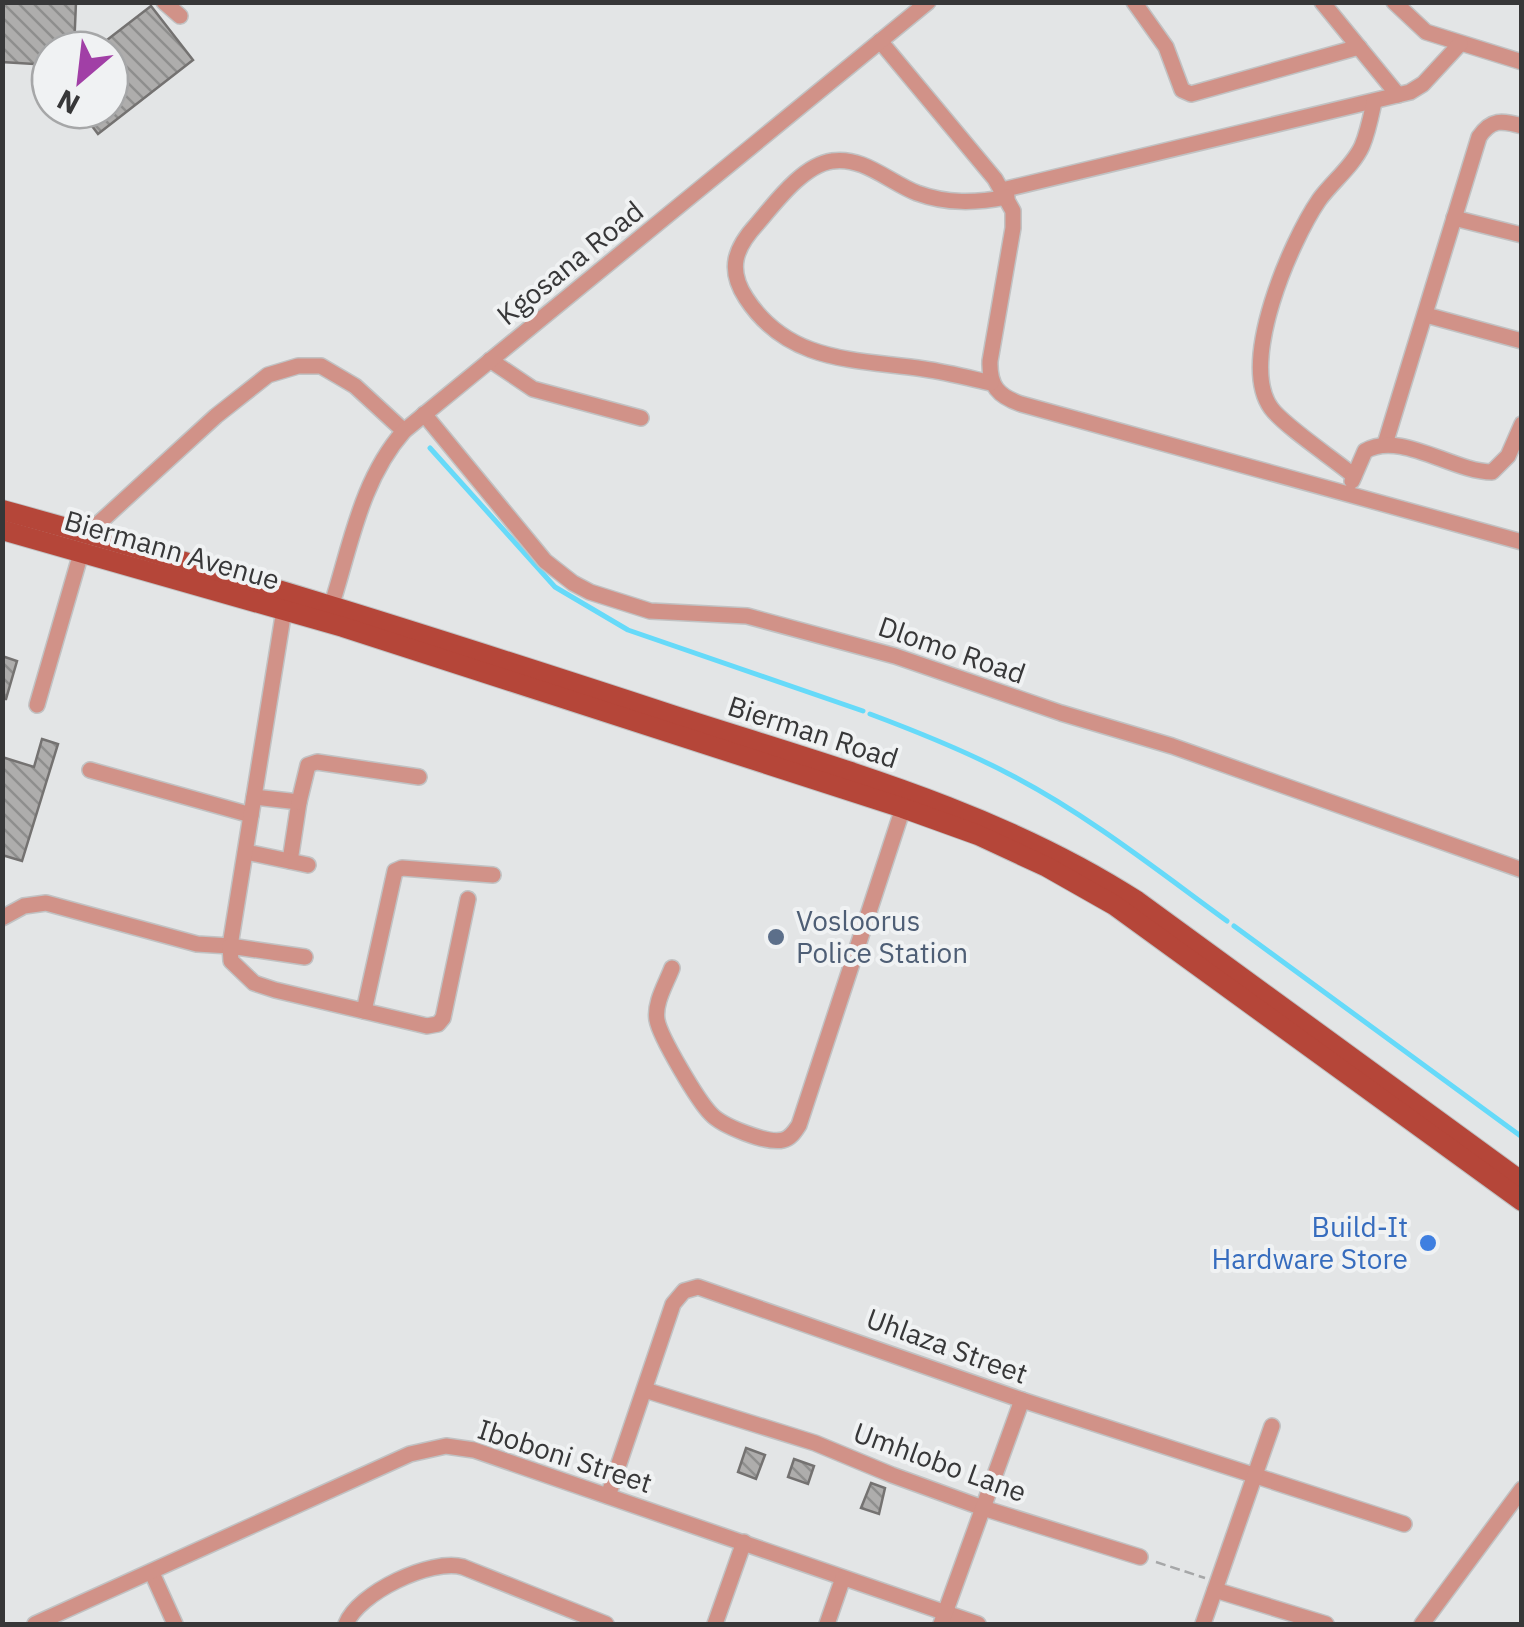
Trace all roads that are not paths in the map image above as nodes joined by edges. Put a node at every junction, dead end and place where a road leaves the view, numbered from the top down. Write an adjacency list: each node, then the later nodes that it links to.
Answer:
1 (164, 2): 6 (street)
2 (928, 2): 7 (street, Kgosana Road)
3 (1134, 2): 9 (street)
4 (1322, 2): 9 (street)
5 (1394, 2): 8 (street)
6 (180, 16)
7 (880, 41): 14 (street); 19 (street, Kgosana Road)
8 (1460, 44): 10 (street); 11 (street)
9 (1358, 47): 11 (street)
10 (1522, 62)
11 (1398, 96): 12 (street)
12 (1374, 102): 14 (street); 26 (street)
13 (1522, 126): 15 (street)
14 (1005, 193): 20 (street); 20 (street)
15 (1454, 218): 16 (street); 17 (street)
16 (1522, 235)
17 (1426, 314): 18 (street); 25 (street)
18 (1522, 341)
19 (490, 360): 21 (street, Kgosana Road); 22 (street)
20 (991, 383): 27 (street)
21 (424, 414): 24 (street, Kgosana Road); 44 (street, Dlomo Road)
22 (641, 418)
23 (1522, 424): 25 (street)
24 (404, 431): 31 (street); 33 (street, Kgosana Road)
25 (1385, 444): 26 (street)
26 (1354, 476): 27 (street)
27 (1348, 494): 30 (street)
28 (2, 510): 31 (main road, Bierman Road)
29 (2, 530): 31 (main road, Biermann Avenue)
30 (1522, 542)
31 (84, 543): 32 (main road, Biermann Avenue); 33 (main road, Bierman Road); 34 (street)
32 (284, 610): 33 (main road, Biermann Avenue); 37 (street)
33 (329, 613): 39 (main road, Bierman Road); 52 (main road, Bierman Road)
34 (36, 705)
35 (90, 770): 40 (street)
36 (420, 777): 38 (street)
37 (254, 797): 38 (street); 40 (street)
38 (299, 802): 42 (street)
39 (903, 808): 50 (street); 53 (main road, Bierman Road)
40 (251, 815): 41 (street)
41 (246, 852): 42 (street); 48 (street)
42 (290, 861): 43 (street)
43 (308, 865)
44 (1522, 870)
45 (493, 875): 51 (street)
46 (468, 899): 51 (street)
47 (2, 918): 48 (street)
48 (230, 946): 49 (street); 51 (street)
49 (305, 957)
50 (672, 968)
51 (364, 1011)
52 (1522, 1182)
53 (1522, 1201)
54 (645, 1390): 55 (street, Uhlaza Street); 59 (street, Uhlaza Street); 60 (street, Umhlobo Lane)
55 (1022, 1400): 57 (street, Uhlaza Street); 60 (street)
56 (1272, 1426): 57 (street)
57 (1256, 1474): 61 (street, Uhlaza Street); 66 (street)
58 (1522, 1489): 77 (street)
59 (608, 1496): 62 (street, Iboboni Street); 64 (street, Iboboni Street)
60 (983, 1508): 63 (street, Umhlobo Lane); 67 (street)
61 (1404, 1524)
62 (744, 1542): 65 (street, Iboboni Street); 72 (street)
63 (1140, 1556)
64 (152, 1573): 68 (street, Iboboni Street); 69 (street)
65 (843, 1578): 67 (street, Iboboni Street); 73 (street)
66 (1216, 1586): 75 (street); 76 (street)
67 (943, 1619): 74 (street, Iboboni Street)
68 (36, 1624)
69 (175, 1624)
70 (346, 1624): 71 (street)
71 (606, 1624)
72 (716, 1624)
73 (827, 1624)
74 (978, 1624)
75 (1202, 1624)
76 (1326, 1624)
77 (1422, 1624)

